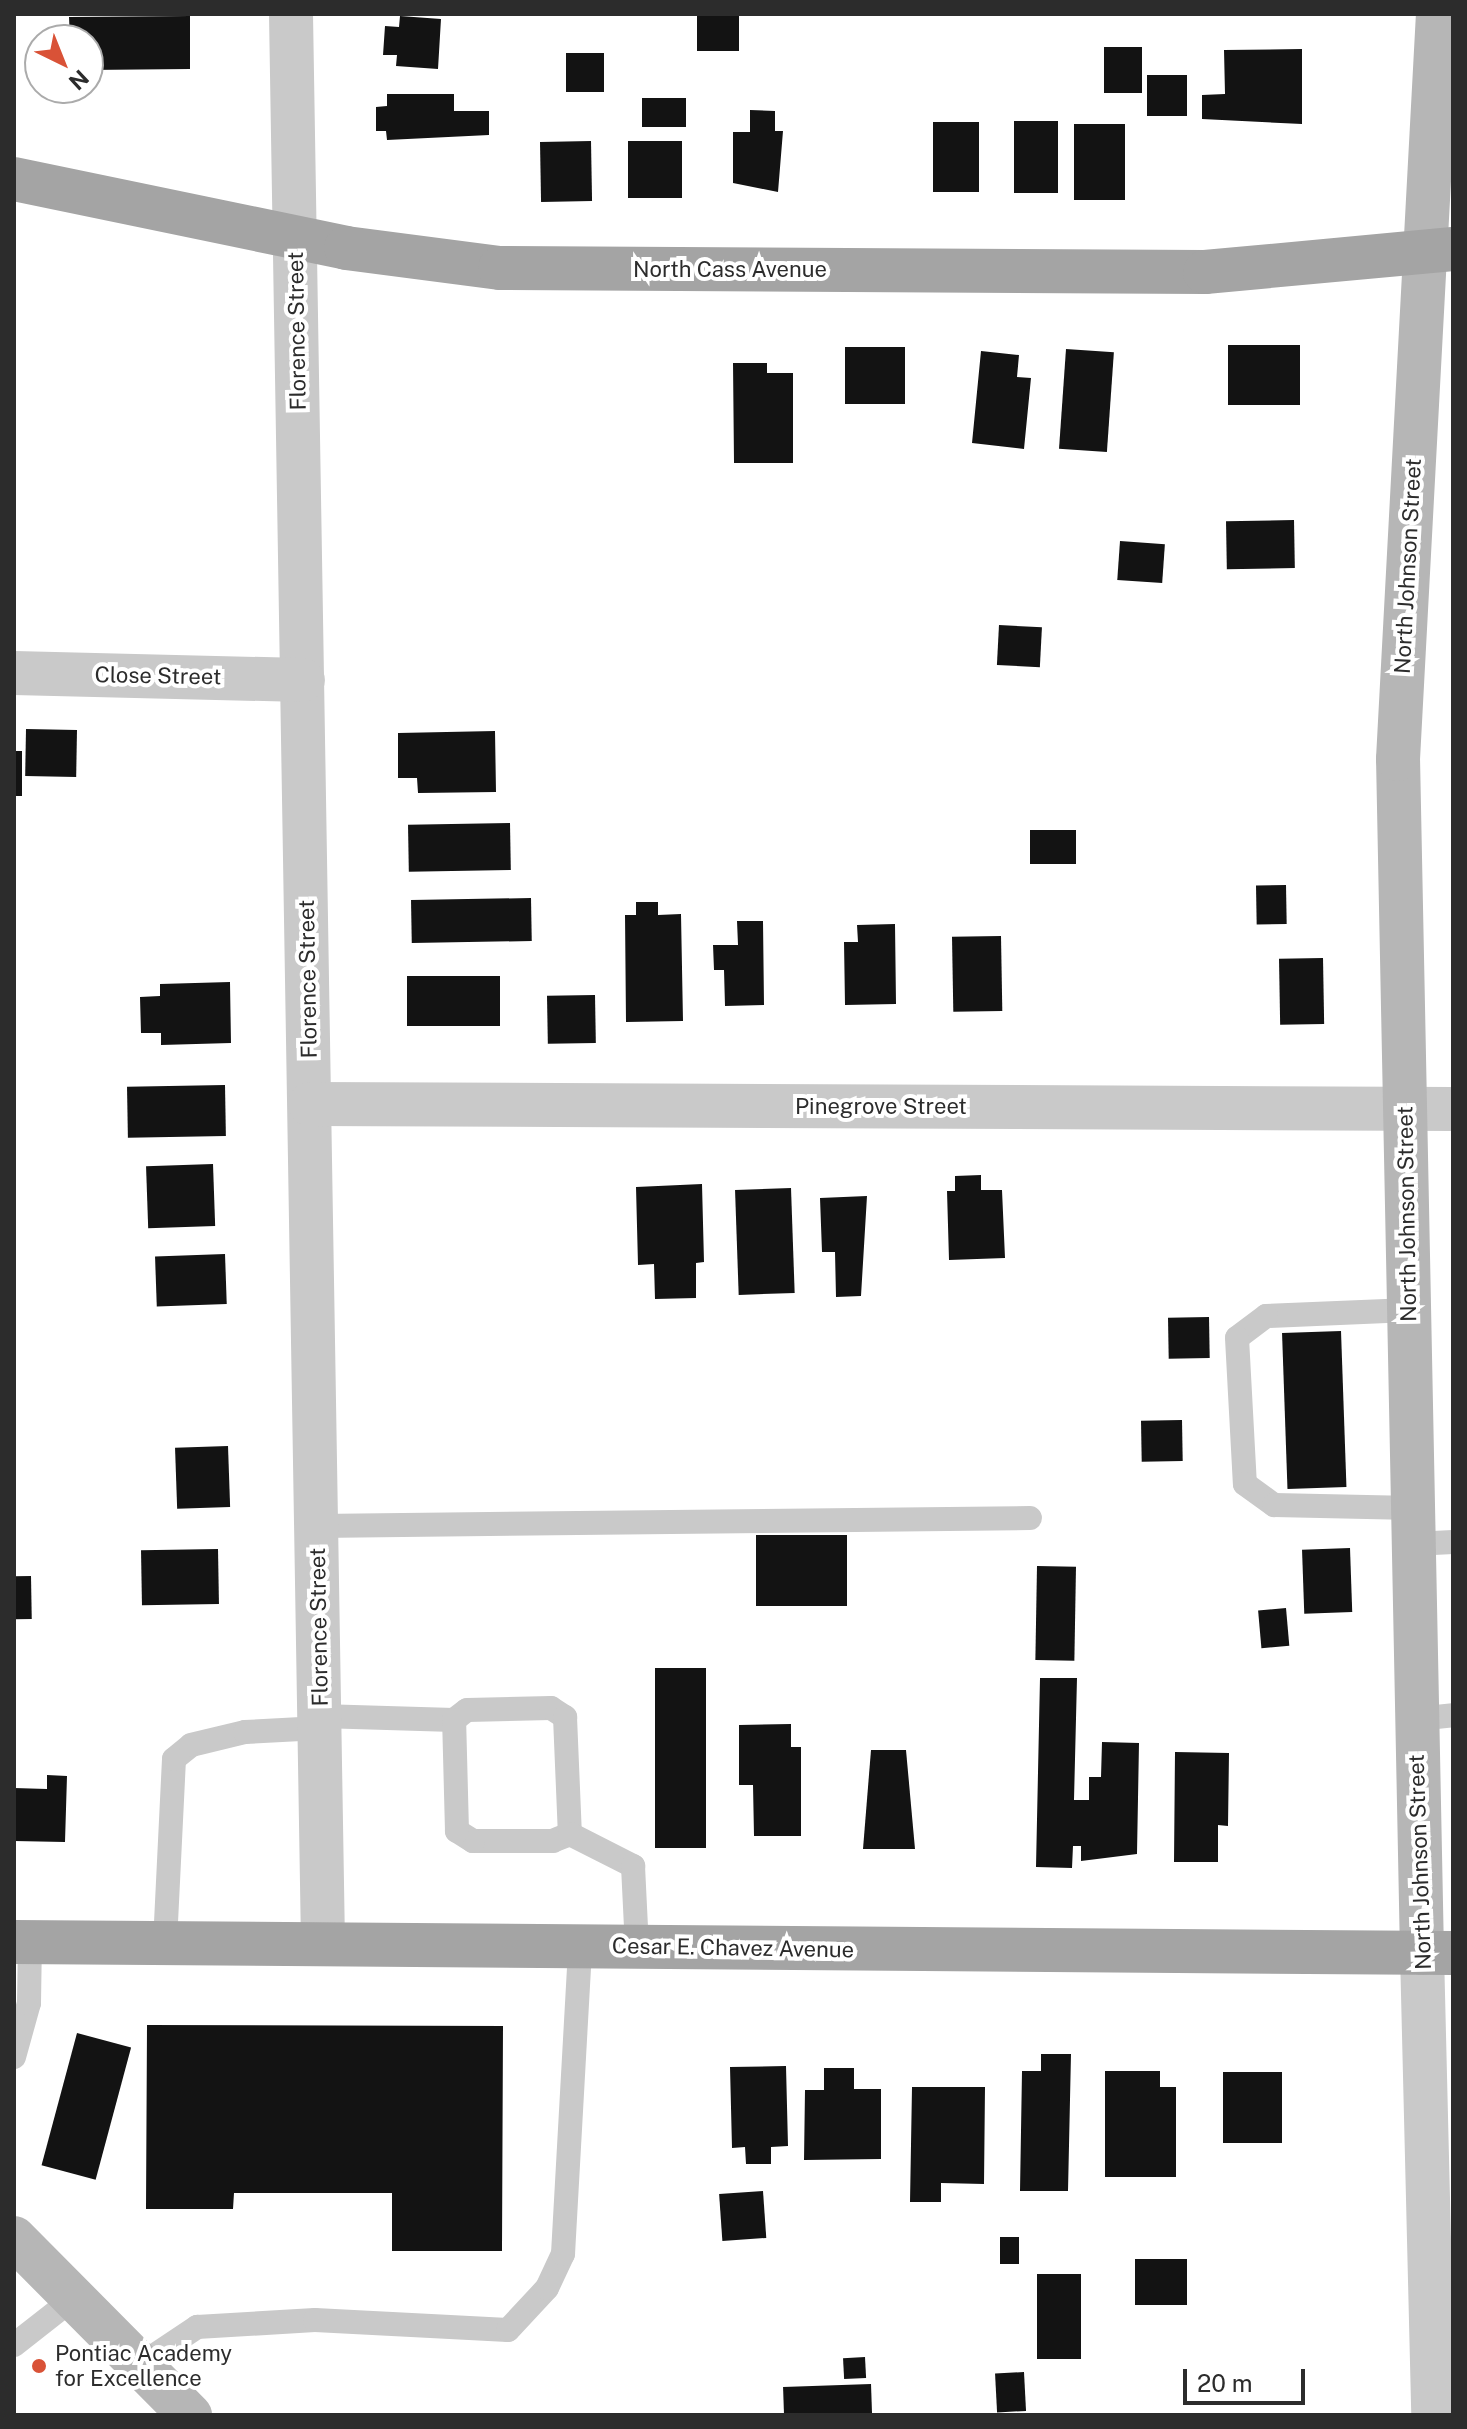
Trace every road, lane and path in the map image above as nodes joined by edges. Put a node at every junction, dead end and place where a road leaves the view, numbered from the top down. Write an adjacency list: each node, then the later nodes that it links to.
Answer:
1 (291, 14): 5 (street, Florence Street)
2 (1438, 14): 3 (street, North Johnson Street)
3 (1443, 105): 6 (street, North Johnson Street)
4 (14, 179): 5 (main road, North Cass Avenue)
5 (295, 233): 6 (main road, North Cass Avenue); 8 (street, Florence Street)
6 (1439, 251): 10 (street, North Johnson Street)
7 (14, 673): 8 (street, Close Street)
8 (303, 680): 9 (street, Florence Street)
9 (310, 1104): 10 (street, Pinegrove Street); 14 (street, Florence Street)
10 (1405, 1109): 11 (street, Pinegrove Street); 12 (street, North Johnson Street)
11 (1453, 1109)
12 (1410, 1310): 15 (street, North Johnson Street); 15 (lane)
13 (1030, 1518): 14 (lane)
14 (317, 1526): 18 (street, Florence Street)
15 (1427, 1532): 16 (street, North Johnson Street)
16 (1435, 1717): 25 (street, North Johnson Street)
17 (454, 1720): 18 (lane); 19 (lane); 19 (lane)
18 (320, 1722): 21 (lane); 22 (street, Florence Street)
19 (570, 1834): 24 (lane)
20 (22, 1942): 21 (main road, Cesar E. Chavez Avenue); 26 (lane)
21 (165, 1943): 22 (main road, Cesar E. Chavez Avenue)
22 (323, 1944): 23 (main road, Cesar E. Chavez Avenue)
23 (580, 1947): 24 (main road, Cesar E. Chavez Avenue); 30 (lane)
24 (637, 1947): 25 (main road, Cesar E. Chavez Avenue)
25 (1438, 1953): 32 (street, North Johnson Street)
26 (14, 2057)
27 (14, 2238): 28 (street)
28 (74, 2298): 29 (lane); 30 (street)
29 (14, 2345)
30 (140, 2365): 31 (street)
31 (190, 2415)
32 (1433, 2415)

